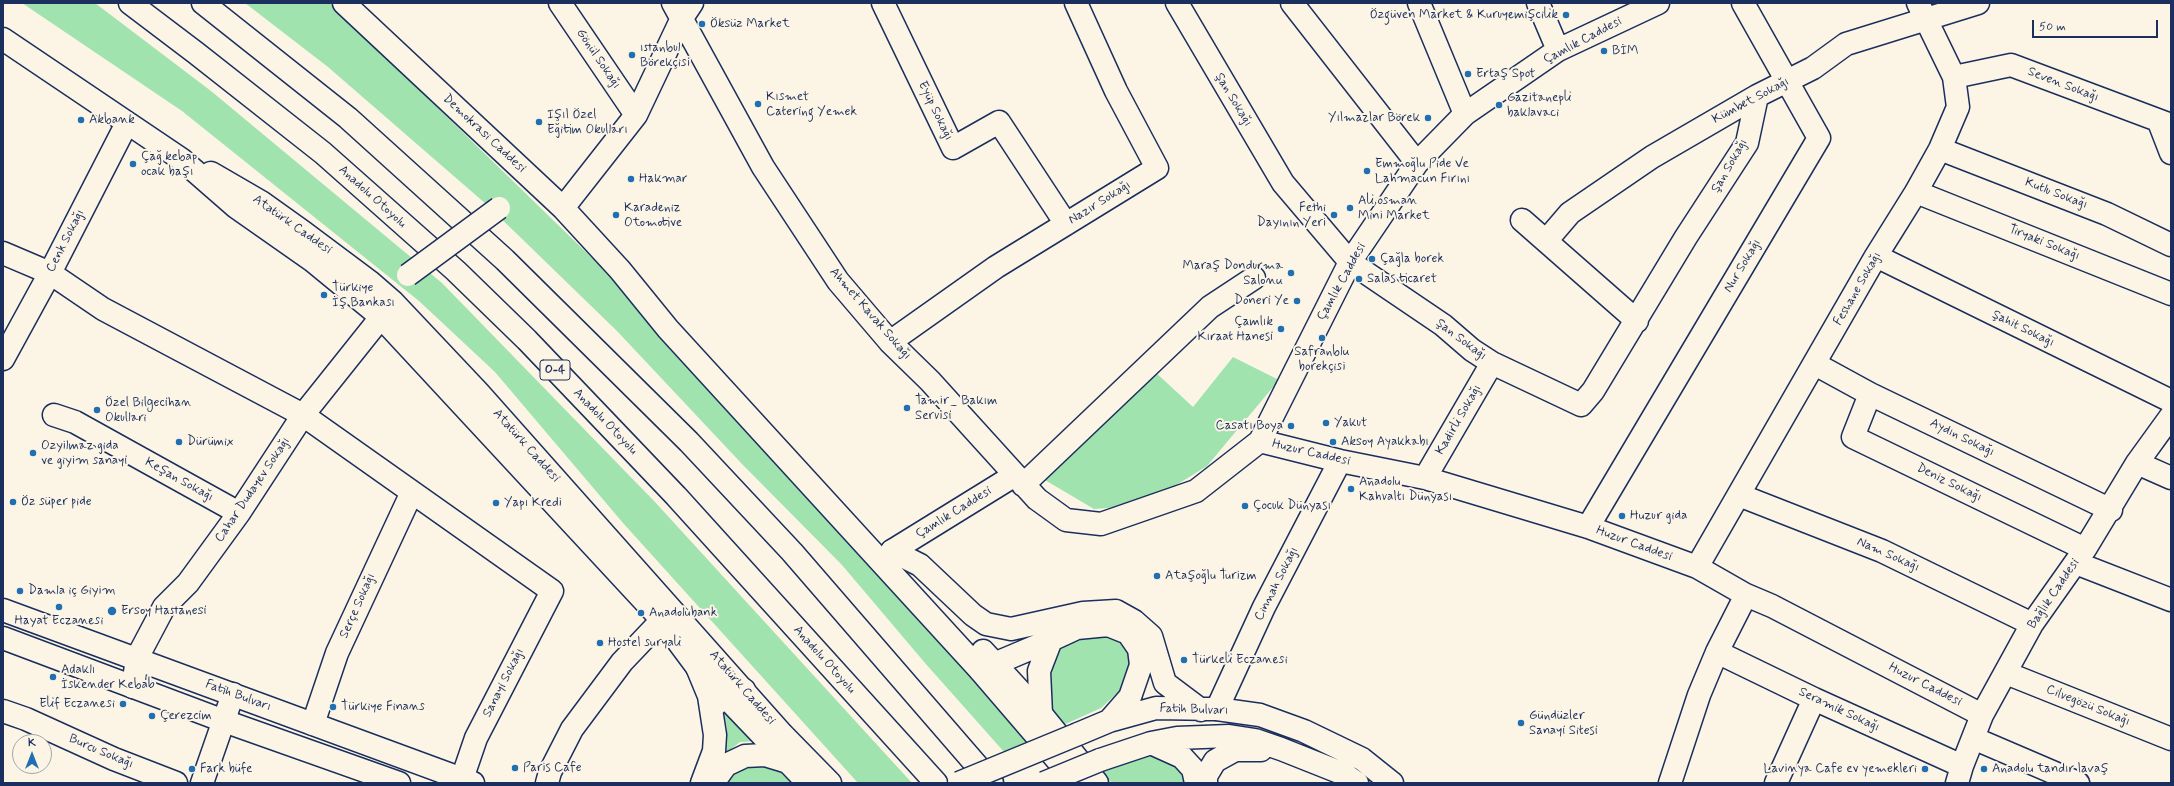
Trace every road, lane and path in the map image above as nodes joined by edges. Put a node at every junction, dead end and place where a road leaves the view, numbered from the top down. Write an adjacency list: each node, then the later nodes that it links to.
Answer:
1 (130, 3): 106 (main road, Anadolu Otoyolu / O-4)
2 (203, 3): 108 (main road)
3 (344, 3): 30 (main road, Demokrasi Caddesi)
4 (560, 3): 22 (main road, Gönül Sokağı)
5 (883, 3): 32 (main road, Eyüp Sokağı)
6 (1076, 3): 32 (main road, Nazır Sokağı)
7 (1177, 3): 37 (main road, Şan Sokağı)
8 (1292, 3): 27 (main road)
9 (1419, 3): 21 (main road)
10 (1538, 3): 17 (main road)
11 (1658, 3): 17 (main road, Çamlık Caddesi)
12 (1743, 3): 19 (main road, Nur Sokağı)
13 (1978, 3): 15 (main road, Kümbet Sokağı)
14 (682, 8): 22 (main road); 45 (main road, Ahmet Kavak Sokağı)
15 (1922, 11): 18 (main road, Feshane Sokağı); 19 (main road, Kümbet Sokağı)
16 (3, 39): 23 (main road, Atatürk Caddesi)
17 (1558, 50): 21 (main road, Çamlık Caddesi)
18 (1954, 77): 24 (main road, Seven Sokağı); 25 (main road, Feshane Sokağı)
19 (1786, 82): 20 (main road, Kümbet Sokağı); 65 (main road, Nur Sokağı)
20 (1757, 96): 33 (main road, Kümbet Sokağı); 44 (main road, Şan Sokağı)
21 (1465, 114): 27 (main road, Çamlık Caddesi)
22 (636, 115): 30 (main road)
23 (126, 123): 39 (main road, Cenk Sokağı); 43 (main road, Atatürk Caddesi)
24 (2165, 123): 26 (main road)
25 (1940, 149): 28 (main road, Feshane Sokağı); 34 (main road, Kutlu Sokağı)
26 (2171, 153)
27 (1416, 163): 37 (main road, Çamlık Caddesi)
28 (1916, 192): 36 (main road, Feshane Sokağı); 42 (main road, Tiryaki Sokağı)
29 (499, 208): 40 (main road, bridge)
30 (563, 208): 38 (main road, Demokrasi Caddesi)
31 (1522, 220): 33 (main road)
32 (1066, 224): 45 (main road, Nazır Sokağı)
33 (1546, 241): 44 (main road)
34 (2171, 245)
35 (3, 253): 39 (main road)
36 (1876, 256): 48 (main road, Feshane Sokağı); 50 (main road, Şahit Sokağı)
37 (1350, 262): 47 (main road, Şan Sokağı); 54 (main road, Çamlık Caddesi)
38 (620, 270): 66 (main road); 78 (main road, Demokrasi Caddesi)
39 (50, 273): 46 (main road, Cenk Sokağı); 52 (main road)
40 (408, 275)
41 (1254, 278): 59 (main road, Çamlık Caddesi)
42 (2171, 294)
43 (386, 309): 52 (main road, Cahar Dudayev Sokağı); 72 (main road, Atatürk Caddesi); 82 (main road, Atatürk Caddesi)
44 (1636, 321): 47 (main road, Şan Sokağı)
45 (890, 342): 59 (main road, Ahmet Kavak Sokağı)
46 (3, 359)
47 (1492, 363): 57 (main road, Kadirli Sokağı)
48 (1815, 364): 49 (main road, Aydın Sokağı); 61 (main road, Feshane Sokağı)
49 (1870, 394): 62 (main road, Aydın Sokağı); 67 (main road, Deniz Sokağı)
50 (2171, 401)
51 (54, 415): 63 (main road, Keşan Sokağı)
52 (303, 415): 60 (main road); 63 (main road, Cahar Dudayev Sokağı)
53 (2171, 416): 56 (main road, Bağlık Caddesi)
54 (1260, 441): 55 (main road, Huzur Caddesi); 64 (main road, Çamlık Caddesi)
55 (1340, 461): 57 (main road, Huzur Caddesi); 84 (main road, Cinnah Sokağı)
56 (2137, 463): 58 (main road); 62 (main road, Bağlık Caddesi)
57 (1425, 478): 65 (main road, Huzur Caddesi)
58 (2171, 478)
59 (1019, 480): 64 (main road, Ahmet Kavak Sokağı); 66 (main road, Çamlık Caddesi)
60 (412, 492): 90 (main road, Serçe Sokağı); 97 (main road, Sanayi Sokağı)
61 (1739, 494): 68 (main road, Feshane Sokağı); 73 (main road, Nam Sokağı)
62 (2110, 510): 67 (main road, Bağlık Caddesi)
63 (239, 514): 77 (main road, Cahar Dudayev Sokağı)
64 (1101, 524)
65 (1588, 527): 68 (main road, Huzur Caddesi)
66 (892, 551): 78 (main road); 84 (main road)
67 (2081, 556): 70 (main road); 73 (main road, Bağlık Caddesi)
68 (1697, 567): 69 (main road, Huzur Caddesi)
69 (1746, 595): 76 (main road); 87 (main road, Huzur Caddesi)
70 (2171, 600)
71 (3, 610): 77 (main road, Fatih Bulvarı)
72 (662, 620): 82 (main road, Atatürk Caddesi); 101 (main road)
73 (2032, 624): 79 (main road, Bağlık Caddesi)
74 (3, 638): 80 (main road)
75 (1051, 640): 78 (main road); 86 (main road); 89 (main road)
76 (1717, 652): 83 (main road, Seramik Sokağı); 116 (main road)
77 (137, 658): 80 (main road, Cahar Dudayev Sokağı); 81 (main road, Fatih Bulvarı)
78 (987, 666): 86 (main road); 110 (main road)
79 (2006, 673): 87 (main road, Bağlık Caddesi); 92 (main road, Cilvegözü Sokağı)
80 (133, 687): 88 (main road)
81 (233, 694): 88 (main road); 90 (main road, Fatih Bulvarı)
82 (727, 698): 95 (main road, Atatürk Caddesi); 102 (main road); 105 (main road, Atatürk Caddesi)
83 (1814, 699): 96 (main road, Seramik Sokağı); 117 (main road)
84 (1209, 709): 89 (main road, Fatih Bulvarı); 115 (main road, Fatih Bulvarı)
85 (3, 711): 98 (main road, Burcu Sokağı)
86 (1041, 714): 111 (main road)
87 (1982, 715): 91 (main road, Bağlık Caddesi)
88 (224, 721): 99 (main road); 100 (main road)
89 (1109, 721): 107 (main road, Fatih Bulvarı, bridge)
90 (313, 724): 97 (main road, Fatih Bulvarı)
91 (1973, 738): 96 (main road, Bağlık Caddesi); 118 (main road)
92 (2171, 740)
93 (1151, 743): 94 (main road, Fatih Bulvarı); 109 (main road, Fatih Bulvarı, bridge); 112 (main road)
94 (1282, 749): 113 (main road); 114 (main road, Fatih Bulvarı)
95 (788, 762): 103 (main road); 104 (main road, Atatürk Caddesi)
96 (1959, 774)
97 (468, 781)
98 (176, 783)
99 (202, 783)
100 (399, 783)
101 (547, 783)
102 (702, 783)
103 (713, 783)
104 (808, 783)
105 (830, 783)
106 (936, 783)
107 (958, 783)
108 (992, 783)
109 (1044, 783)
110 (1077, 783)
111 (1097, 783)
112 (1196, 783)
113 (1206, 783)
114 (1357, 783)
115 (1392, 783)
116 (1670, 783)
117 (1776, 783)
118 (2078, 783)

